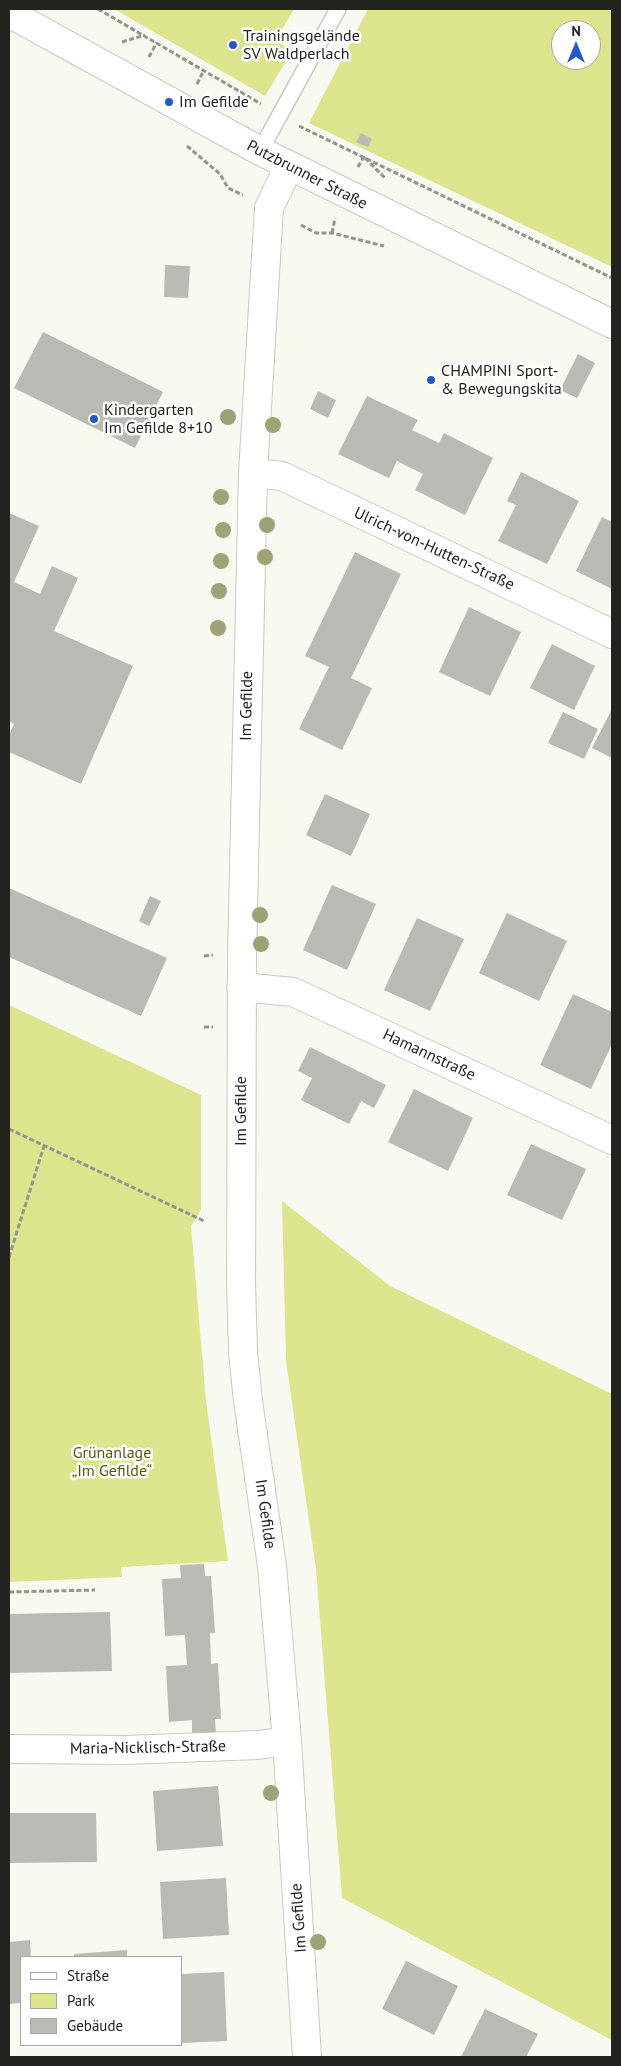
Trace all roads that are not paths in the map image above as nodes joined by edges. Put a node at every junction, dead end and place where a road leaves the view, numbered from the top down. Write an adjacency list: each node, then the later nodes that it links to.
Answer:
1 (338, 9): 3 (lane)
2 (9, 13): 3 (street, Putzbrunner Straße)
3 (260, 151): 4 (street, Putzbrunner Straße)
4 (290, 166): 5 (street, Putzbrunner Straße); 6 (street, Im Gefilde)
5 (612, 324)
6 (253, 473): 7 (street, Ulrich-von-Hutten-Straße); 8 (street, Im Gefilde)
7 (612, 634)
8 (241, 987): 9 (street, Hamannstraße); 10 (street, Im Gefilde)
9 (612, 1140)
10 (287, 1741): 11 (street, Maria-Nicklisch-Straße); 12 (street, Im Gefilde)
11 (9, 1749)
12 (307, 2057)

